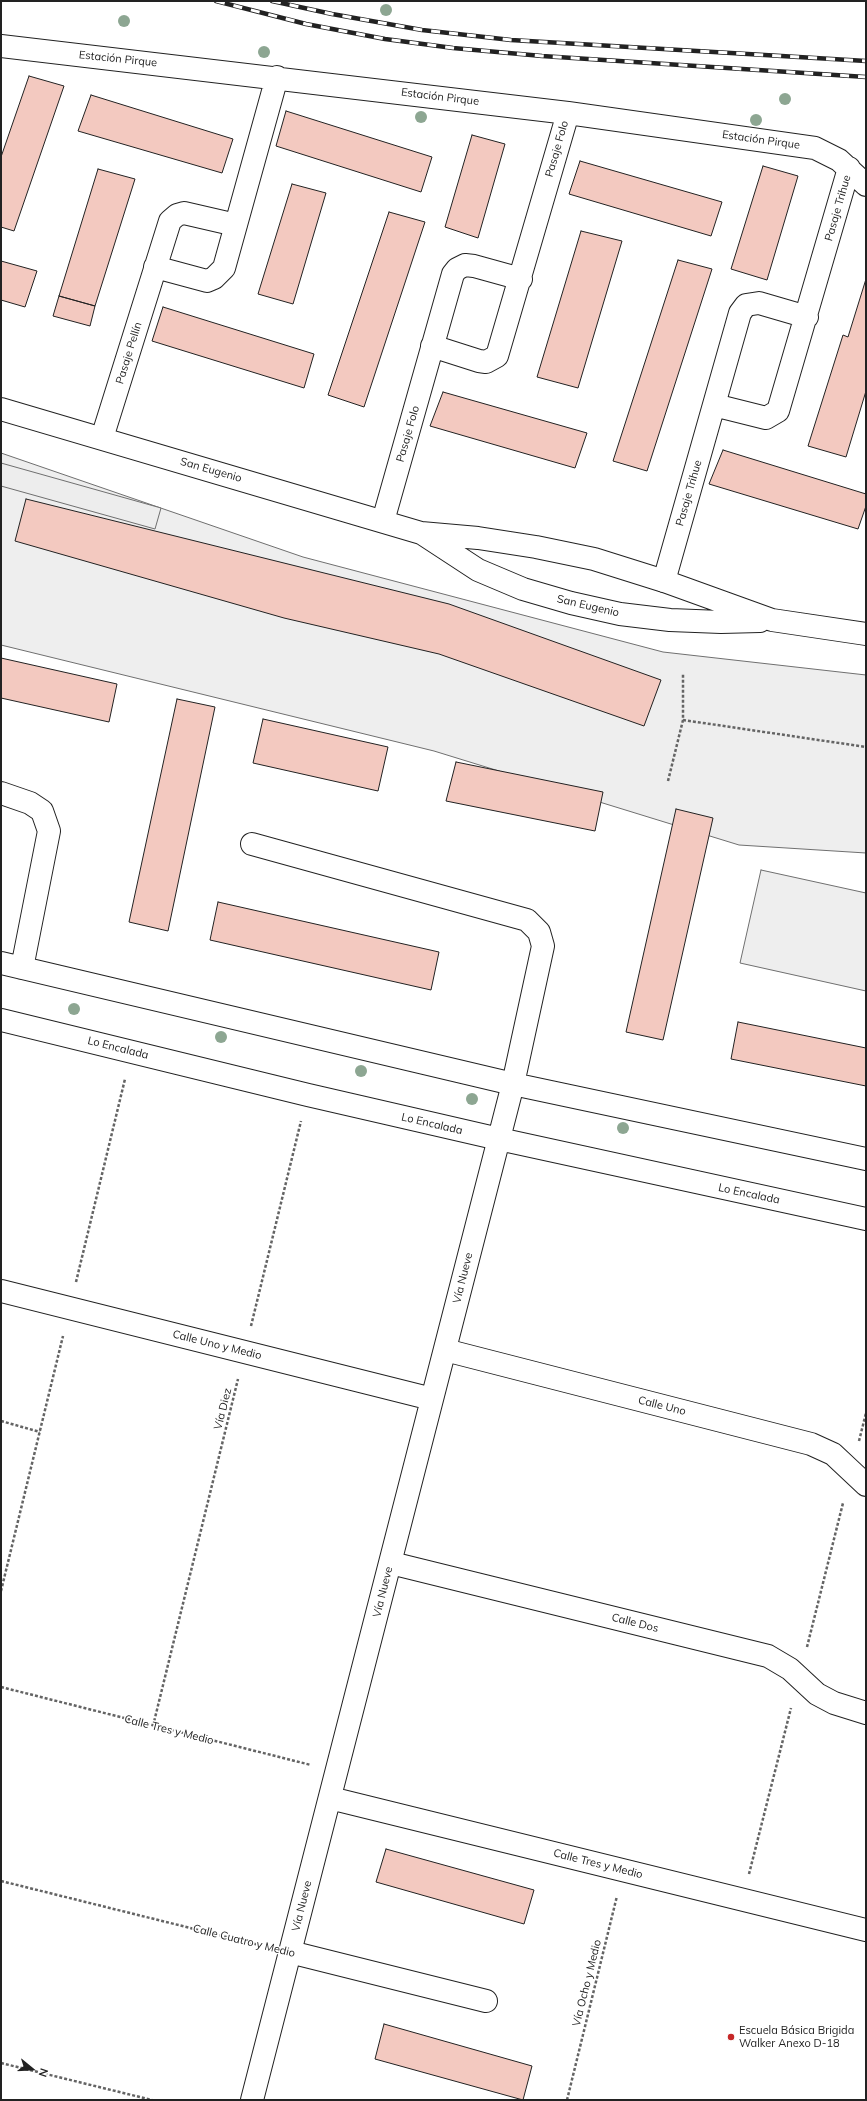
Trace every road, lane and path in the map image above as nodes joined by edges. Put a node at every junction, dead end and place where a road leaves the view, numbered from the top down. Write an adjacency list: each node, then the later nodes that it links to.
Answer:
1 (1, 46): 2 (street, Estación Pirque)
2 (277, 77): 3 (street, Estación Pirque); 6 (street)
3 (568, 113): 4 (street, Estación Pirque); 8 (street, Pasaje Folo)
4 (849, 168): 5 (street, Estación Pirque); 9 (street, Pasaje Trihue)
5 (866, 185)
6 (236, 225): 7 (street, Pasaje Pellín); 7 (street)
7 (155, 267): 13 (street, Pasaje Pellín)
8 (521, 279): 10 (street, Pasaje Folo); 10 (street, Pasaje Folo)
9 (807, 317): 11 (street, Pasaje Trihue); 11 (street, Pasaje Trihue)
10 (432, 346): 14 (street, Pasaje Folo)
11 (714, 405): 16 (street, Pasaje Trihue)
12 (1, 409): 13 (street, San Eugenio)
13 (102, 438): 14 (street, San Eugenio)
14 (384, 521): 15 (street, San Eugenio)
15 (421, 533): 16 (street, San Eugenio); 17 (street, San Eugenio)
16 (664, 581): 17 (street, San Eugenio)
17 (772, 620): 18 (street, San Eugenio)
18 (866, 634)
19 (683, 674): 20 (path)
20 (683, 720): 21 (path); 22 (path)
21 (866, 747)
22 (668, 781)
23 (1, 793): 26 (street)
24 (252, 844): 28 (street, Vía Nueve)
25 (1, 963): 26 (street)
26 (22, 968): 28 (street)
27 (1, 1020): 29 (street, Lo Encalada)
28 (513, 1084): 30 (street, Vía Nueve); 31 (street)
29 (308, 1095): 30 (street, Lo Encalada); 35 (path, Vía Diez)
30 (499, 1140): 32 (street, Lo Encalada); 34 (street, Vía Nueve)
31 (866, 1159)
32 (866, 1219)
33 (1, 1291): 35 (street, Calle Uno y Medio)
34 (445, 1350): 36 (street, Vía Nueve); 39 (street, Calle Uno)
35 (245, 1352): 36 (street, Calle Uno y Medio); 43 (path, Vía Diez)
36 (432, 1399): 40 (street, Vía Nueve)
37 (1, 1421): 38 (path)
38 (40, 1432)
39 (866, 1485)
40 (391, 1563): 42 (street, Calle Dos); 44 (street, Vía Nueve)
41 (1, 1687): 43 (path, Calle Tres y Medio)
42 (866, 1713)
43 (153, 1726): 44 (path, Calle Tres y Medio)
44 (337, 1772): 45 (street, Vía Nueve)
45 (330, 1798): 46 (street, Calle Tres y Medio); 49 (street, Vía Nueve)
46 (624, 1870): 48 (street, Calle Tres y Medio); 54 (path, Vía Ocho y Medio)
47 (1, 1881): 49 (path, Calle Cuatro y Medio)
48 (866, 1930)
49 (290, 1952): 50 (street, Calle Cuatro y Medio); 53 (street, Vía Nueve)
50 (486, 2001)
51 (1, 2063): 52 (path)
52 (152, 2100)
53 (252, 2100)
54 (566, 2100)

